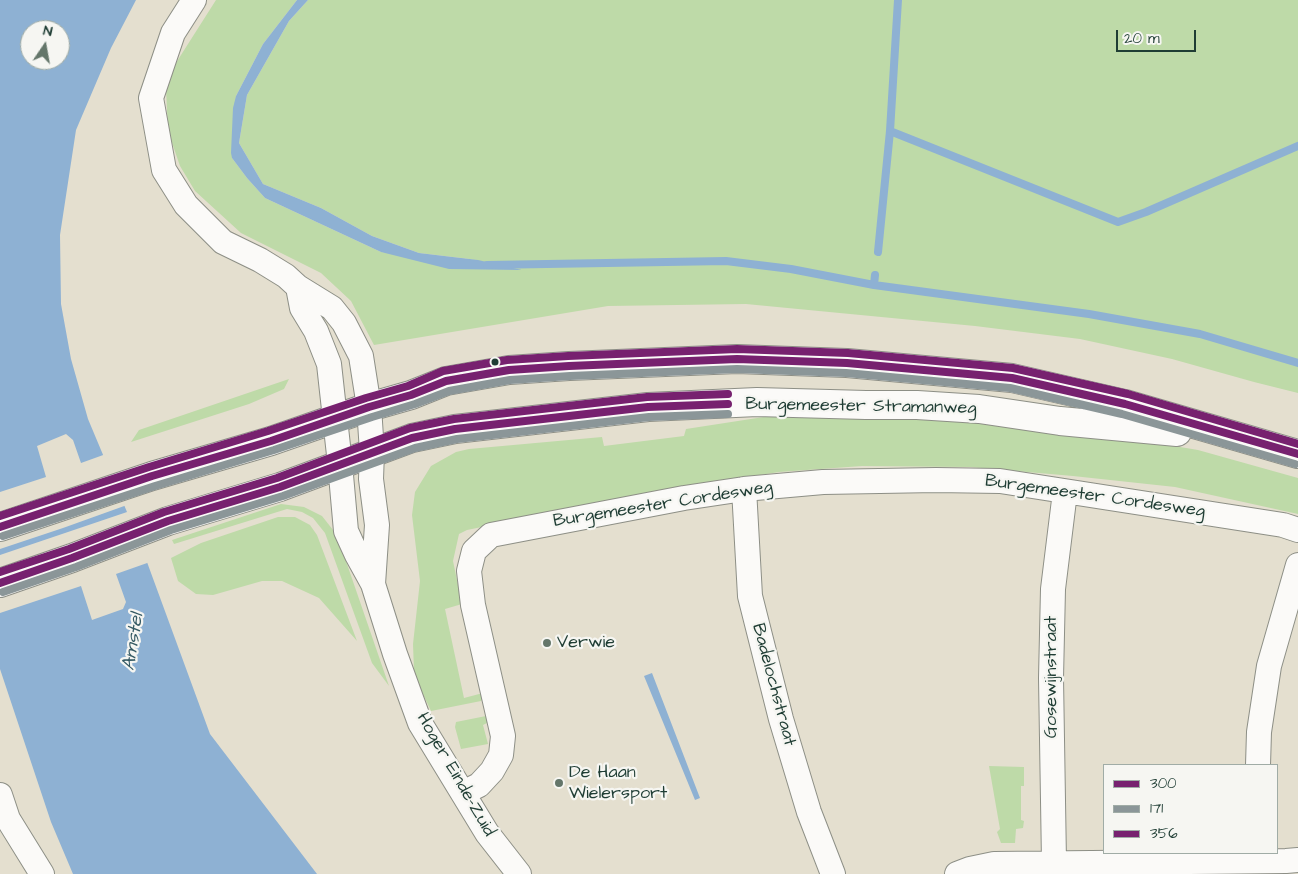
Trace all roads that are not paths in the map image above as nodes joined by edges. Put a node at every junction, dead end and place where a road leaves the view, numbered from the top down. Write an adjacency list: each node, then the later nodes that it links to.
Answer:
1 (194, 0): 2 (street, Hoger Einde-Zuid)
2 (298, 287): 3 (street, Hoger Einde-Zuid); 4 (street, Hoger Einde-Zuid)
3 (369, 408): 4 (main road, Burgemeester Stramanweg); 5 (main road, Burgemeester Stramanweg); 6 (street, Hoger Einde-Zuid)
4 (336, 419): 8 (street, Hoger Einde-Zuid); 11 (main road, Burgemeester Stramanweg)
5 (1238, 437): 6 (main road, Burgemeester Stramanweg); 7 (main road, Burgemeester Stramanweg)
6 (372, 452): 8 (main road, Burgemeester Stramanweg); 15 (street, Hoger Einde-Zuid)
7 (1298, 454)
8 (339, 458): 14 (main road, Burgemeester Stramanweg); 15 (street, Hoger Einde-Zuid)
9 (744, 488): 10 (street, Burgemeester Cordesweg); 17 (street, Burgemeester Cordesweg); 24 (street, Badelochstraat)
10 (1065, 492): 12 (street, Burgemeester Cordesweg); 21 (street, Gosewijnstraat)
11 (0, 527)
12 (1298, 530)
13 (1298, 565): 16 (street)
14 (0, 582)
15 (373, 584): 17 (street, Hoger Einde-Zuid)
16 (1258, 764)
17 (463, 793): 23 (street, Hoger Einde-Zuid)
18 (0, 795): 22 (street)
19 (1258, 857): 20 (street); 21 (street)
20 (1289, 865)
21 (1055, 868): 25 (street)
22 (42, 874)
23 (519, 874)
24 (834, 874)
25 (958, 874)

